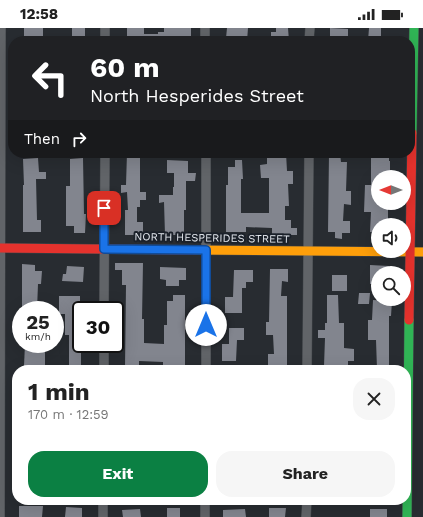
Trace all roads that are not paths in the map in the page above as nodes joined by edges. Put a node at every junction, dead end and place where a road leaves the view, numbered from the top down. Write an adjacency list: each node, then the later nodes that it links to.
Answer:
1 (1, 28): 7 (street)
2 (105, 158): 8 (street)
3 (206, 158): 9 (street)
4 (309, 158): 10 (street)
5 (412, 158): 6 (street)
6 (411, 218)
7 (0, 248): 8 (street, NORTH HESPERIDES STREET); 25 (street)
8 (104, 249): 9 (street, NORTH HESPERIDES STREET); 15 (street)
9 (206, 250): 10 (street, NORTH HESPERIDES STREET); 18 (street)
10 (308, 252): 11 (street, NORTH HESPERIDES STREET); 19 (street)
11 (371, 252)
12 (411, 252): 13 (street, NORTH HESPERIDES STREET)
13 (423, 252)
14 (410, 258): 20 (street)
15 (104, 301)
16 (104, 353): 17 (street)
17 (104, 365)
18 (206, 365)
19 (307, 365)
20 (409, 365)
21 (103, 505): 26 (street)
22 (205, 505): 27 (street)
23 (306, 505): 28 (street)
24 (408, 505): 29 (street)
25 (0, 517)
26 (103, 517)
27 (205, 517)
28 (306, 517)
29 (408, 517)

